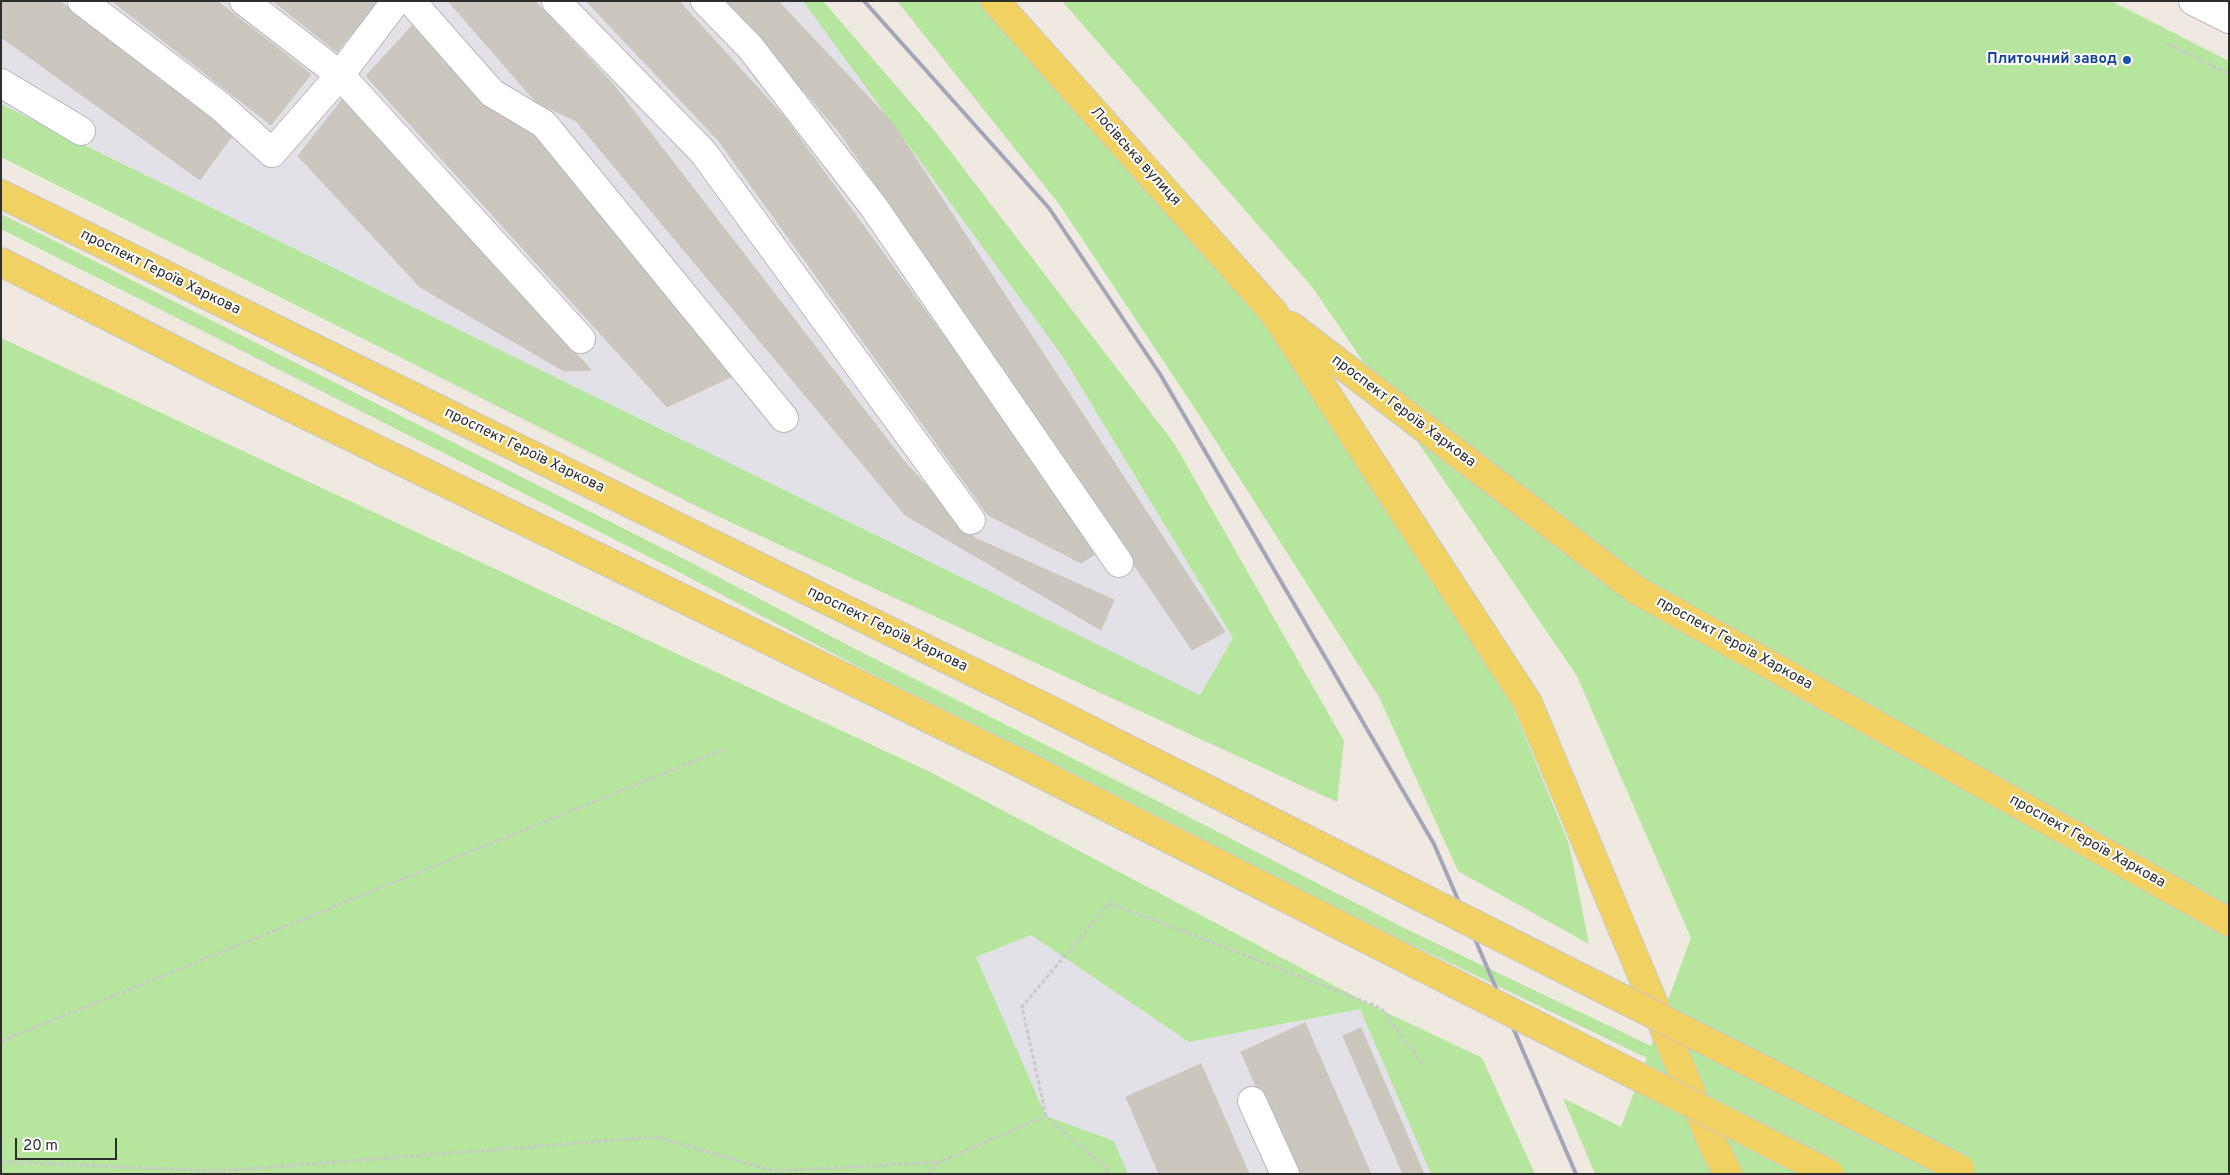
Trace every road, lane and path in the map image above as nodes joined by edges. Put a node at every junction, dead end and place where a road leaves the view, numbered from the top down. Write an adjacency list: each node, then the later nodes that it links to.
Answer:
1 (82, 1): 12 (street)
2 (244, 1): 12 (street)
3 (396, 1): 12 (street)
4 (411, 1): 19 (street)
5 (556, 1): 20 (street)
6 (705, 1): 21 (street)
7 (995, 1): 17 (main road, Лосівська вулиця)
8 (2193, 1): 9 (street)
9 (2229, 19)
10 (2166, 43): 11 (path)
11 (2229, 74)
12 (340, 75): 18 (street)
13 (1, 83): 14 (street)
14 (81, 132)
15 (1, 194): 30 (main road, проспект Героїв Харкова, bridge)
16 (1, 262): 35 (main road, bridge)
17 (1274, 313): 23 (main road, проспект Героїв Харкова); 34 (main road)
18 (581, 339)
19 (784, 418)
20 (971, 520)
21 (1119, 564)
22 (724, 749): 24 (path)
23 (2229, 922)
24 (1, 1041)
25 (1423, 1066): 27 (path)
26 (1252, 1101): 33 (street)
27 (1046, 1116): 29 (path); 32 (path)
28 (1, 1162): 29 (path)
29 (939, 1162): 31 (path)
30 (1965, 1172)
31 (928, 1174)
32 (1108, 1174)
33 (1285, 1174)
34 (1728, 1174)
35 (1830, 1174)

